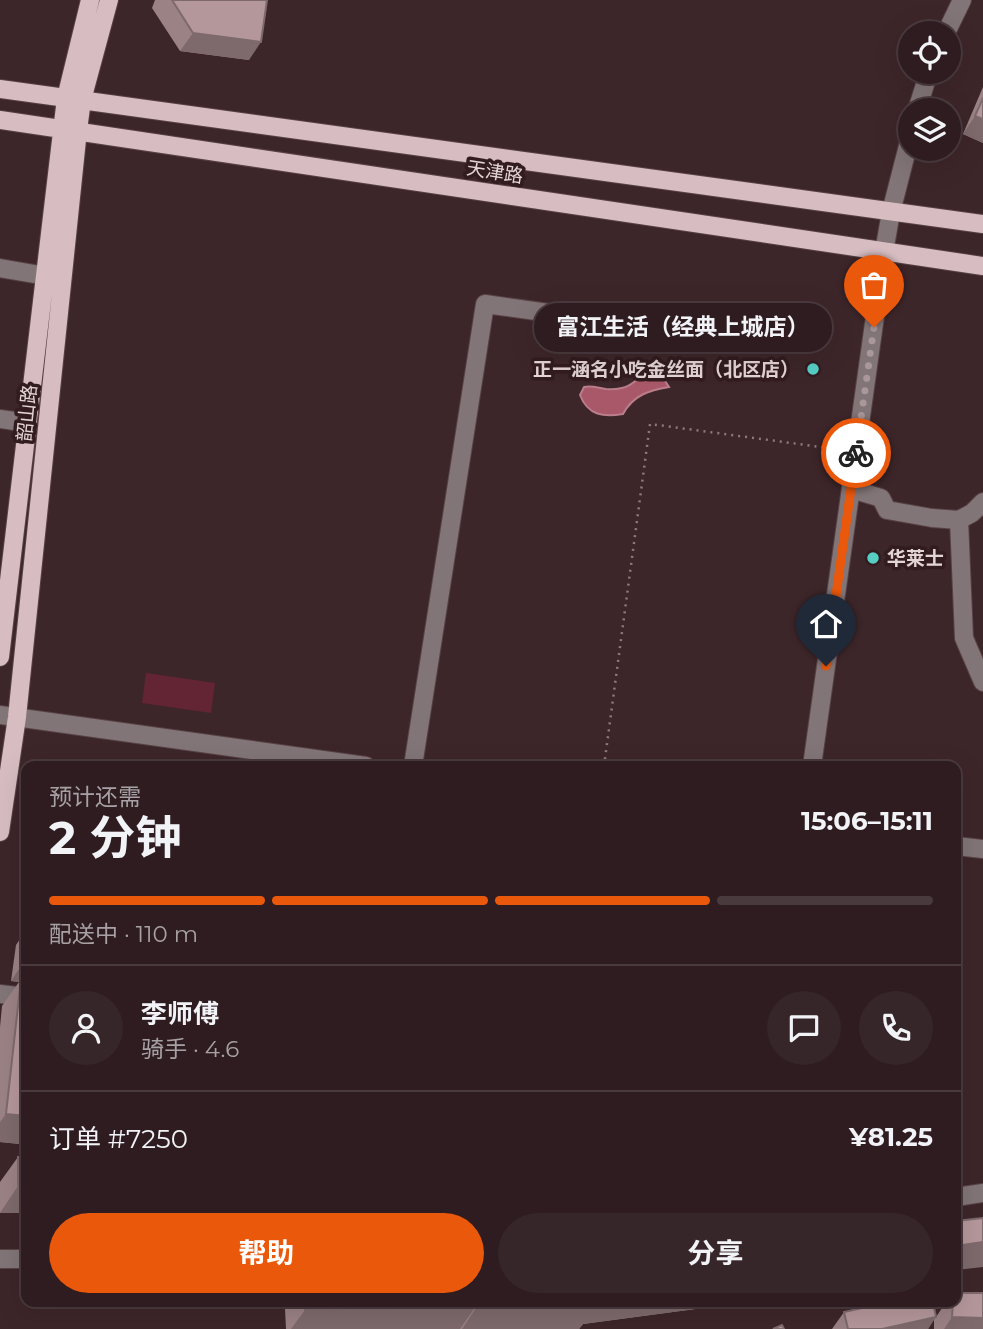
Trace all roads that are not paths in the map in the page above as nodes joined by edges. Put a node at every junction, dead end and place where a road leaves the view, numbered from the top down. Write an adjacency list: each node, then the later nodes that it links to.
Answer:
1 (90, 0): 6 (main road, 韶山路)
2 (109, 0): 6 (main road, 韶山路)
3 (961, 0): 4 (street)
4 (951, 21)
5 (0, 89): 6 (main road, 天津路)
6 (74, 99): 8 (main road, 韶山路); 10 (main road, 天津路)
7 (0, 120): 8 (main road, 天津路)
8 (70, 129): 12 (main road, 天津路); 15 (main road, 韶山路); 24 (main road, 韶山路)
9 (904, 161): 10 (street)
10 (891, 212): 11 (main road, 天津路); 12 (street)
11 (983, 224)
12 (884, 252): 13 (main road, 天津路); 19 (street)
13 (983, 266)
14 (0, 268): 15 (street)
15 (46, 276): 18 (main road, 韶山路)
16 (742, 340): 26 (street)
17 (0, 419): 18 (street)
18 (28, 423): 22 (main road, 韶山路)
19 (851, 489): 21 (street); 27 (street)
20 (983, 502): 21 (street)
21 (959, 520): 23 (street)
22 (0, 657)
23 (983, 682)
24 (8, 716): 25 (street); 28 (main road, 韶山路)
25 (330, 761)
26 (414, 761)
27 (813, 761)
28 (0, 832)
29 (961, 847): 30 (street)
30 (983, 849)
31 (0, 994): 32 (street)
32 (21, 996)
33 (983, 1193): 34 (street)
34 (961, 1196)
35 (0, 1259): 36 (street)
36 (21, 1259)

